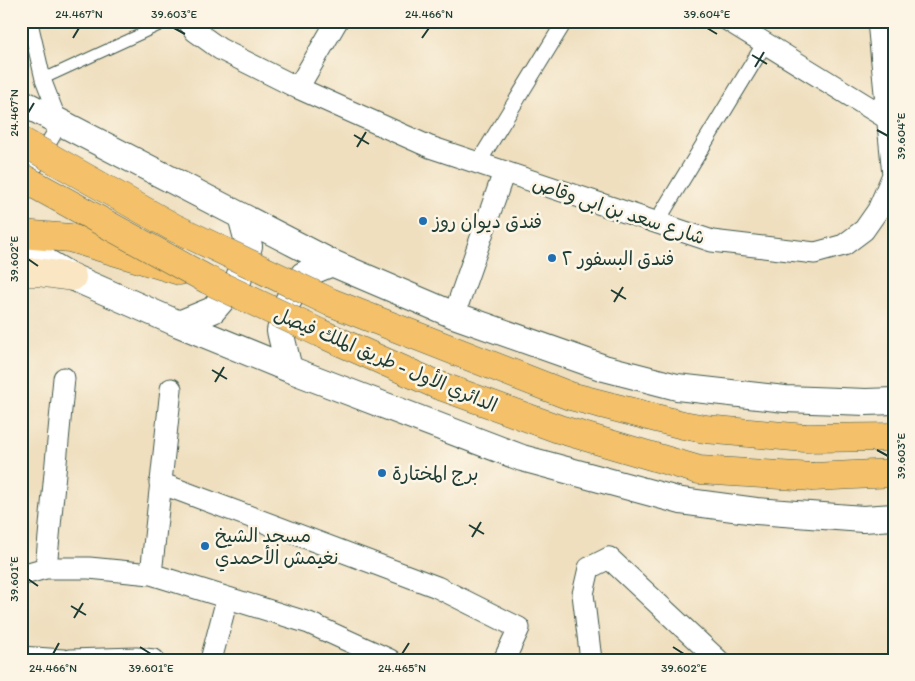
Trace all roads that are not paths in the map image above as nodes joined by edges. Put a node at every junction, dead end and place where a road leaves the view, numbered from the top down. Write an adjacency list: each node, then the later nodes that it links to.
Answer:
1 (169, 21): 9 (lane)
2 (188, 21): 10 (street, شارع سعد بن ابى وقاص)
3 (337, 21): 10 (street)
4 (565, 21): 15 (street)
5 (729, 21): 8 (street)
6 (878, 21): 12 (street, شارع سعد بن ابى وقاص)
7 (31, 27): 9 (street)
8 (764, 43): 12 (street); 20 (street)
9 (43, 79): 13 (street)
10 (298, 88): 15 (street, شارع سعد بن ابى وقاص)
11 (21, 102): 13 (street)
12 (888, 119): 20 (street, شارع سعد بن ابى وقاص)
13 (60, 123): 18 (street); 19 (street)
14 (21, 141): 33 (highway, الدائري الأول - طريق الملك فيصل, bridge)
15 (478, 163): 16 (street, شارع سعد بن ابى وقاص)
16 (504, 172): 20 (street, شارع سعد بن ابى وقاص); 27 (street)
17 (21, 177): 26 (highway, الدائري الأول - طريق الملك فيصل, bridge)
18 (21, 192)
19 (241, 216): 23 (street); 28 (street)
20 (656, 223)
21 (21, 234): 26 (highway, bridge)
22 (21, 247): 25 (street)
23 (332, 263): 27 (street); 29 (street)
24 (21, 272): 25 (main road)
25 (72, 277): 28 (street)
26 (208, 280): 34 (highway, الدائري الأول - طريق الملك فيصل, bridge)
27 (454, 315): 32 (street)
28 (179, 324): 29 (street)
29 (289, 369): 36 (street)
30 (64, 378): 37 (street)
31 (171, 389): 35 (street)
32 (894, 401)
33 (894, 437)
34 (894, 473)
35 (160, 483): 38 (street); 47 (street)
36 (894, 517)
37 (46, 568): 38 (street); 39 (street)
38 (151, 574): 40 (street)
39 (21, 575)
40 (226, 599): 45 (street); 46 (street)
41 (21, 657): 42 (street)
42 (62, 660)
43 (70, 660): 44 (street)
44 (154, 660)
45 (210, 660)
46 (390, 660)
47 (504, 660)
48 (591, 660): 49 (street)
49 (718, 660)

